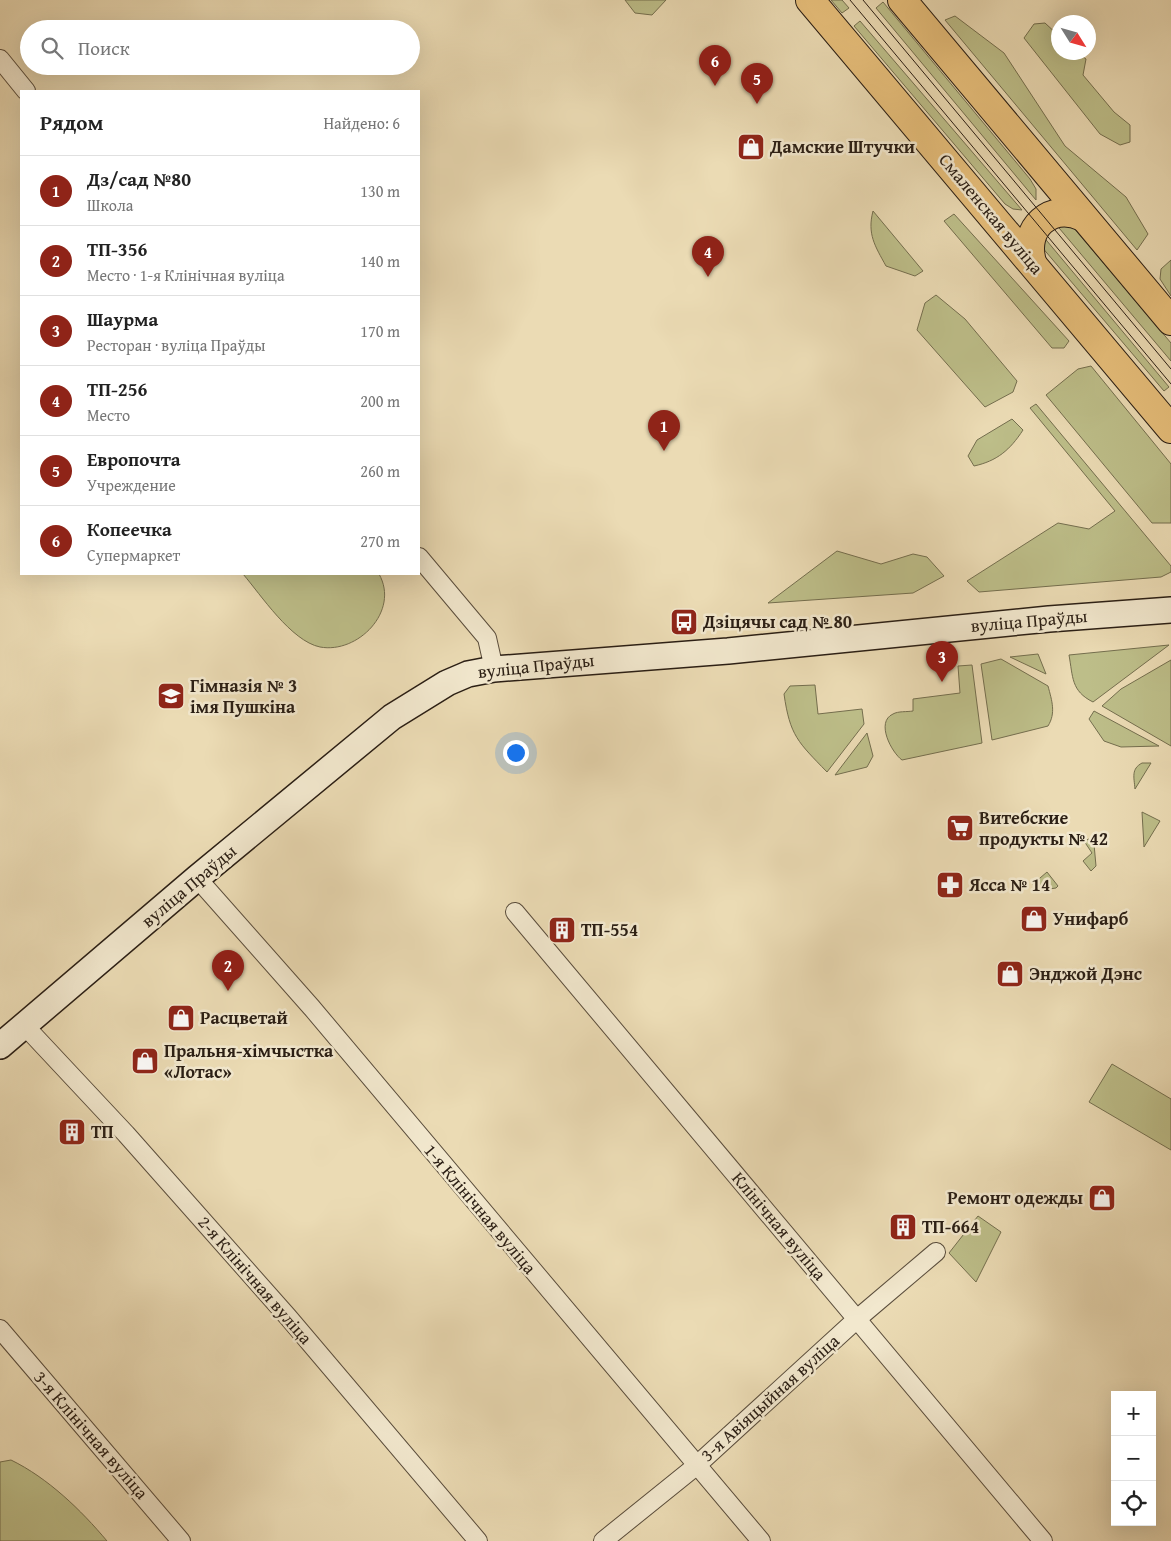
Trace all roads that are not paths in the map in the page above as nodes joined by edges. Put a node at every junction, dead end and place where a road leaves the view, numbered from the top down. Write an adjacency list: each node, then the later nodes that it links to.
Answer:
1 (810, 0): 6 (main road, Смаленская вуліца)
2 (902, 0): 5 (main road)
3 (0, 59): 4 (street)
4 (25, 90)
5 (1046, 171): 6 (main road); 7 (main road)
6 (992, 214): 8 (main road, Смаленская вуліца)
7 (1084, 216): 8 (main road); 9 (main road)
8 (1032, 262): 10 (main road, Смаленская вуліца)
9 (1171, 321)
10 (1171, 429)
11 (420, 557): 13 (street)
12 (1171, 610): 13 (main road, вуліца Праўды)
13 (494, 669): 14 (main road, вуліца Праўды)
14 (198, 878): 16 (main road, вуліца Праўды); 21 (street, 1-я Клінічная вуліца)
15 (515, 912): 19 (street, Клінічная вуліца)
16 (24, 1025): 17 (main road, вуліца Праўды); 23 (street, 2-я Клінічная вуліца)
17 (0, 1046)
18 (936, 1252): 19 (street, 3-я Авіяцыйная вуліца)
19 (857, 1319): 21 (street, 3-я Авіяцыйная вуліца); 26 (street, Клінічная вуліца)
20 (0, 1329): 22 (street, 3-я Клінічная вуліца)
21 (696, 1466): 24 (street, 3-я Авіяцыйная вуліца); 25 (street, 1-я Клінічная вуліца)
22 (182, 1541)
23 (478, 1541)
24 (603, 1541)
25 (761, 1541)
26 (1043, 1541)

